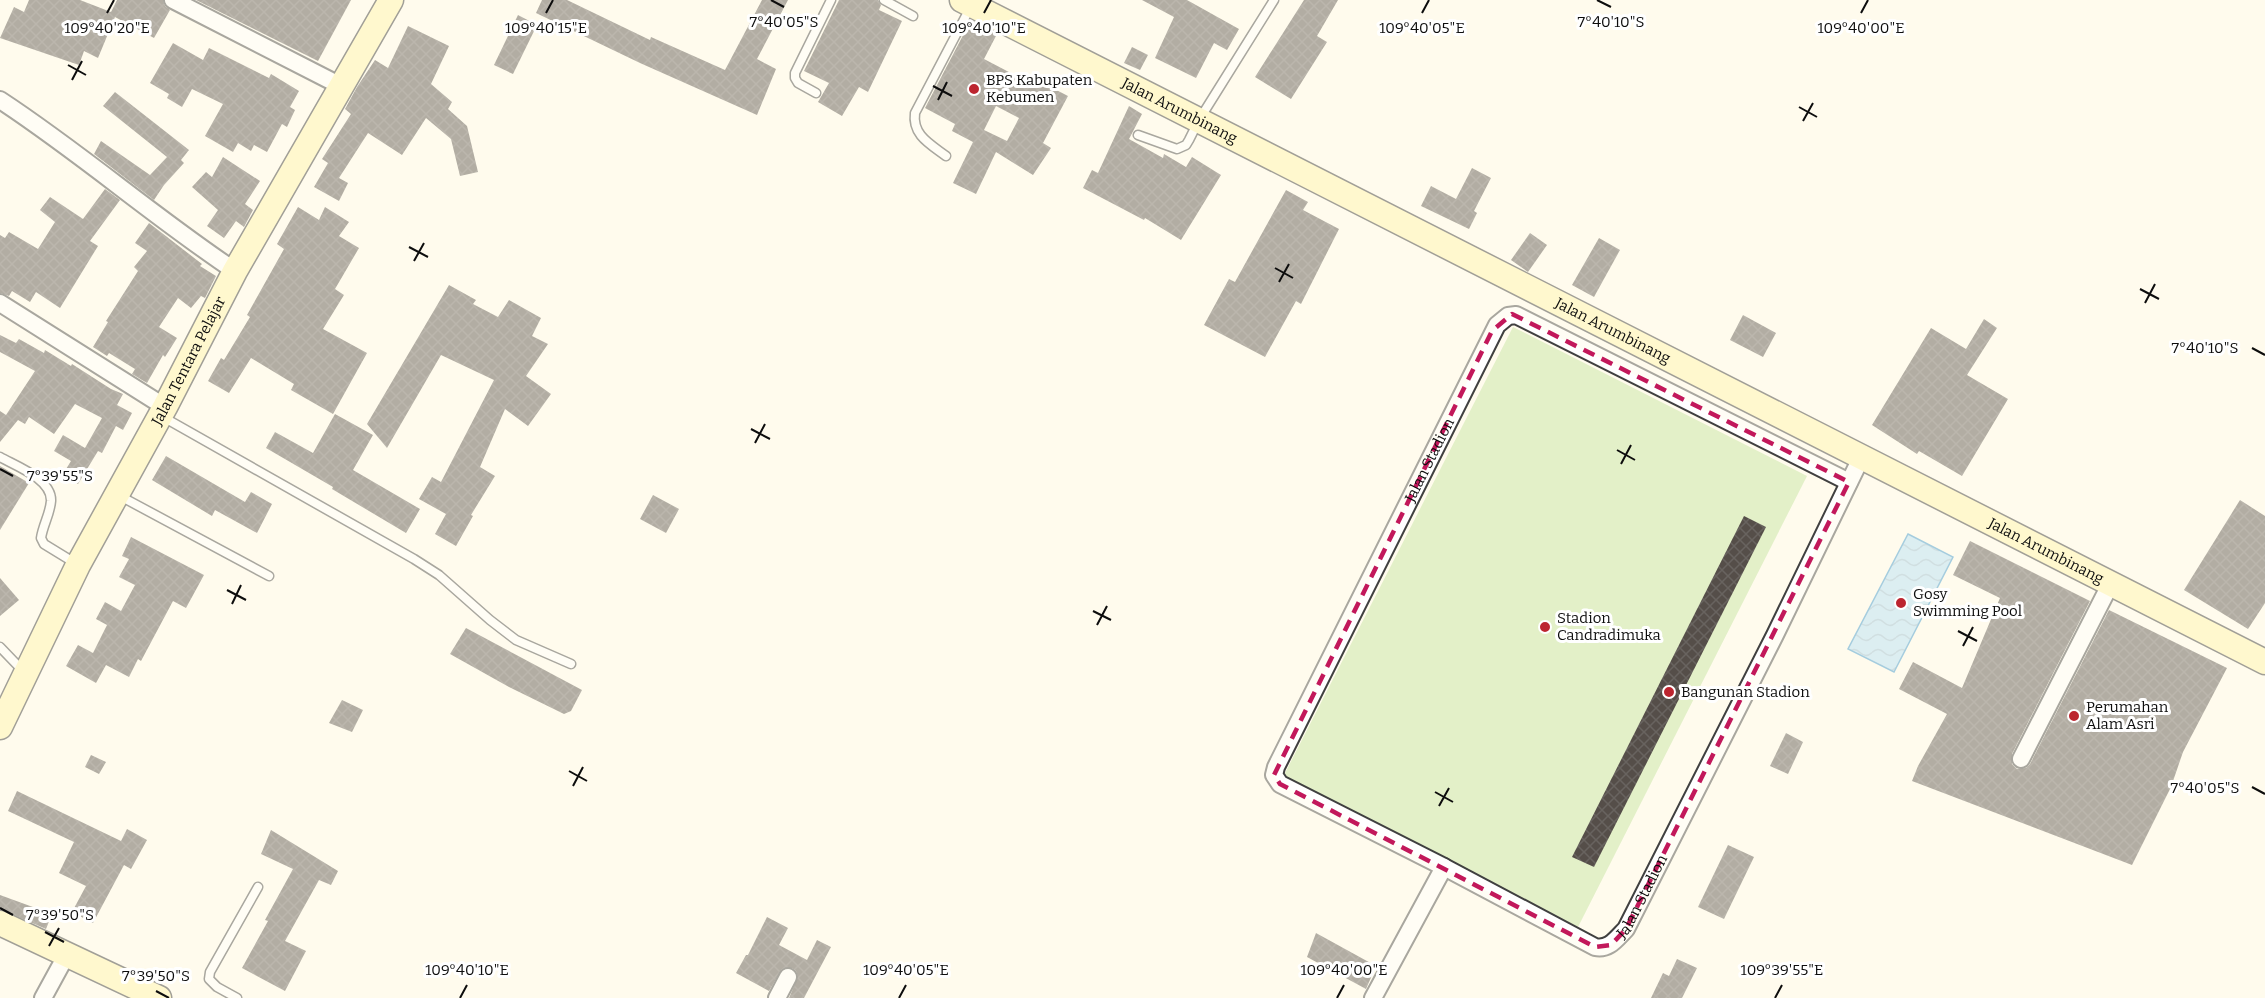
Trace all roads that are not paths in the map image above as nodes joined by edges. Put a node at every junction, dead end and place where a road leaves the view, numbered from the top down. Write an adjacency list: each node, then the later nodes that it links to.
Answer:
1 (174, 0): 8 (street)
2 (391, 0): 8 (main road, Jalan Tentara Pelajar)
3 (831, 0): 9 (lane)
4 (883, 0): 7 (lane)
5 (1274, 0): 11 (lane)
6 (967, 2): 11 (main road, Jalan Arumbinang); 13 (lane)
7 (913, 16)
8 (341, 86): 14 (main road, Jalan Tentara Pelajar)
9 (816, 93)
10 (0, 100): 14 (street)
11 (1198, 120): 12 (lane); 17 (main road, Jalan Arumbinang)
12 (1138, 135)
13 (946, 156)
14 (235, 271): 16 (main road, Jalan Tentara Pelajar)
15 (0, 303): 16 (street)
16 (162, 411): 20 (main road, Jalan Tentara Pelajar); 26 (lane)
17 (1862, 456): 19 (street, Jalan Stadion); 23 (main road, Jalan Arumbinang)
18 (0, 457): 21 (lane)
19 (1849, 482): 30 (street, Jalan Stadion); 30 (street, Jalan Stadion)
20 (117, 494): 21 (main road, Jalan Tentara Pelajar); 22 (lane)
21 (78, 565): 27 (main road, Jalan Tentara Pelajar)
22 (269, 576)
23 (2111, 583): 25 (main road, Jalan Arumbinang); 29 (street)
24 (0, 647): 27 (lane)
25 (2265, 662)
26 (571, 664)
27 (25, 672): 28 (main road, Jalan Tentara Pelajar)
28 (0, 727)
29 (2021, 759)
30 (1444, 867): 39 (street)
31 (258, 887): 37 (lane)
32 (0, 923): 33 (main road)
33 (67, 954): 35 (street); 36 (main road)
34 (788, 977): 38 (street)
35 (43, 998)
36 (159, 998)
37 (237, 998)
38 (777, 998)
39 (1373, 998)

